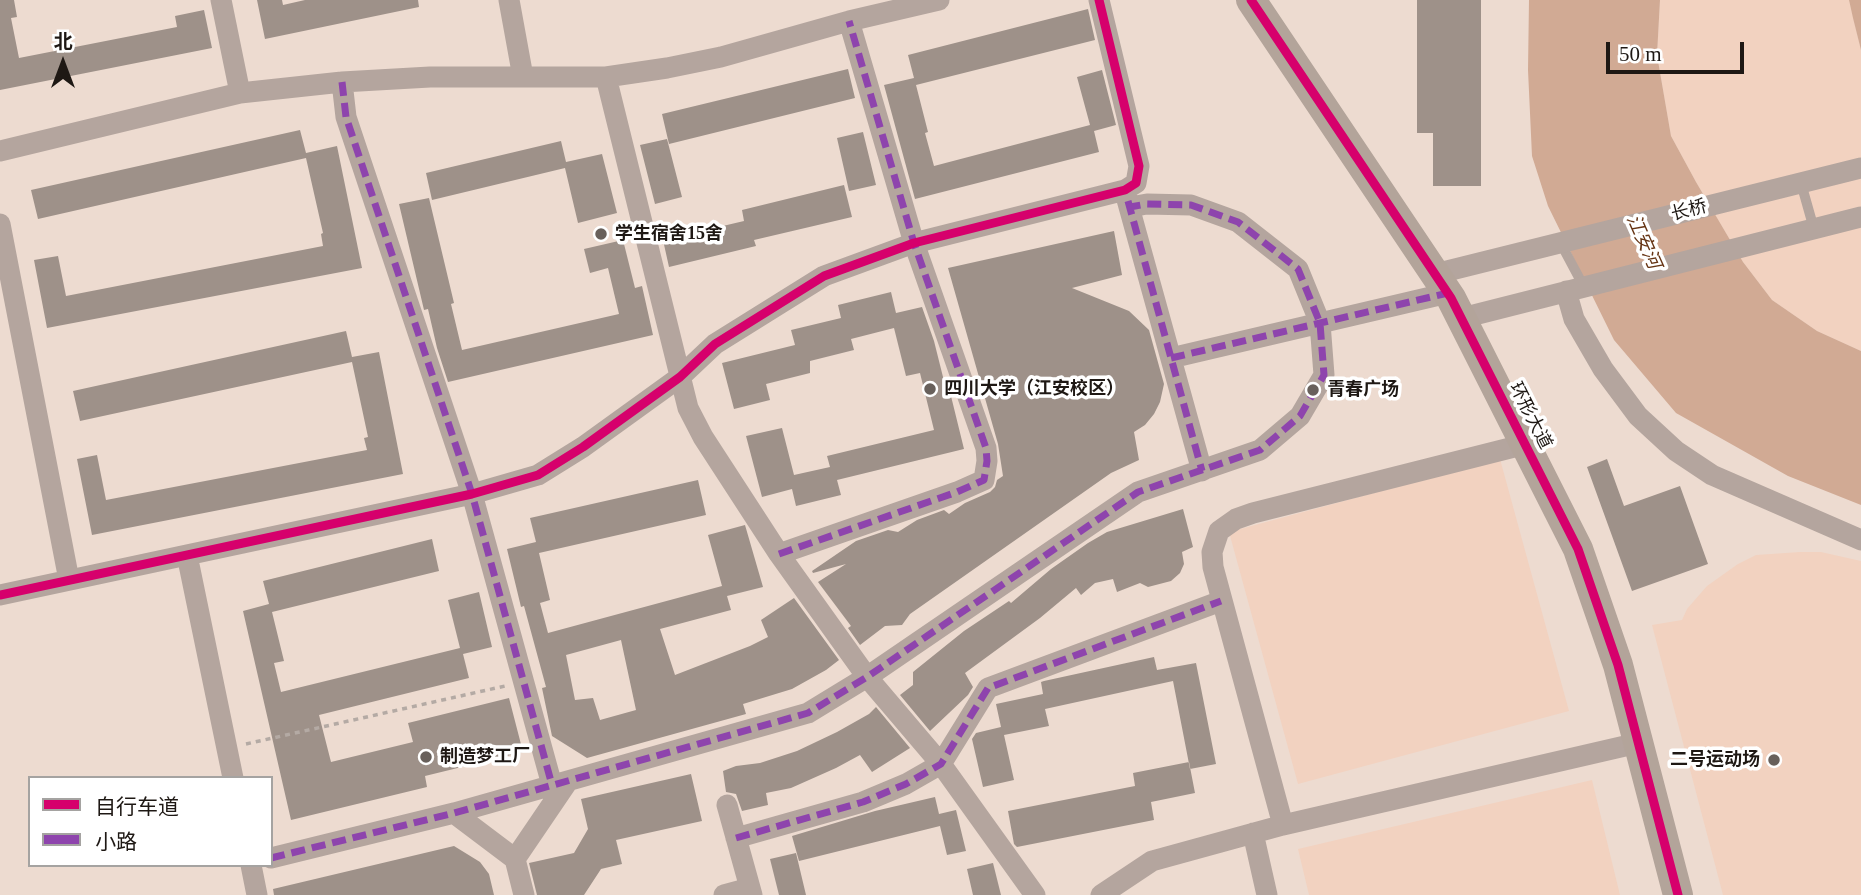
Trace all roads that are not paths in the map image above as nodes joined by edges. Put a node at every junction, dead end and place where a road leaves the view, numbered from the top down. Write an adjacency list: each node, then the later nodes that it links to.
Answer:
1 (221, 0): 10 (street)
2 (509, 0): 7 (street)
3 (939, 0): 6 (street)
4 (1099, 0): 14 (street)
5 (1251, 0): 21 (street, 环形大道)
6 (861, 13): 8 (street); 19 (street)
7 (523, 77): 8 (street); 9 (street)
8 (606, 77): 24 (street)
9 (342, 82): 10 (street); 27 (street)
10 (240, 93): 11 (street)
11 (0, 151)
12 (1861, 168): 13 (street, 长桥)
13 (1801, 183): 17 (lane); 18 (street, 长桥)
14 (1127, 199): 19 (street); 22 (street); 23 (street)
15 (1861, 217): 17 (street)
16 (0, 224): 31 (street)
17 (1814, 229): 20 (street)
18 (1562, 242): 20 (lane); 21 (street, 长桥)
19 (914, 243): 24 (street); 29 (street)
20 (1579, 288): 21 (street); 28 (street)
21 (1448, 295): 22 (street); 25 (street, 环形大道)
22 (1320, 323): 23 (street); 26 (street)
23 (1171, 358): 26 (street)
24 (680, 377): 27 (street); 29 (street)
25 (1526, 444): 33 (street); 35 (street, 环形大道)
26 (1202, 471): 34 (street)
27 (472, 494): 30 (street); 38 (street)
28 (1861, 540)
29 (779, 554): 34 (street)
30 (187, 555): 31 (street); 37 (street)
31 (69, 580): 32 (street)
32 (0, 595)
33 (1221, 601): 36 (street); 41 (street)
34 (867, 677): 36 (street); 38 (street)
35 (1638, 743): 41 (street); 54 (street, 环形大道)
36 (941, 764): 43 (street); 51 (street)
37 (233, 776)
38 (560, 783): 40 (street); 45 (street)
39 (727, 805): 43 (street)
40 (454, 813): 44 (street); 45 (street)
41 (1283, 825): 42 (street)
42 (1253, 833): 52 (street); 53 (street)
43 (736, 838): 47 (street)
44 (273, 858)
45 (515, 859): 49 (street)
46 (251, 867): 48 (street)
47 (751, 891): 50 (street)
48 (257, 895)
49 (524, 895)
50 (724, 895)
51 (1035, 895)
52 (1101, 895)
53 (1267, 895)
54 (1678, 895)

